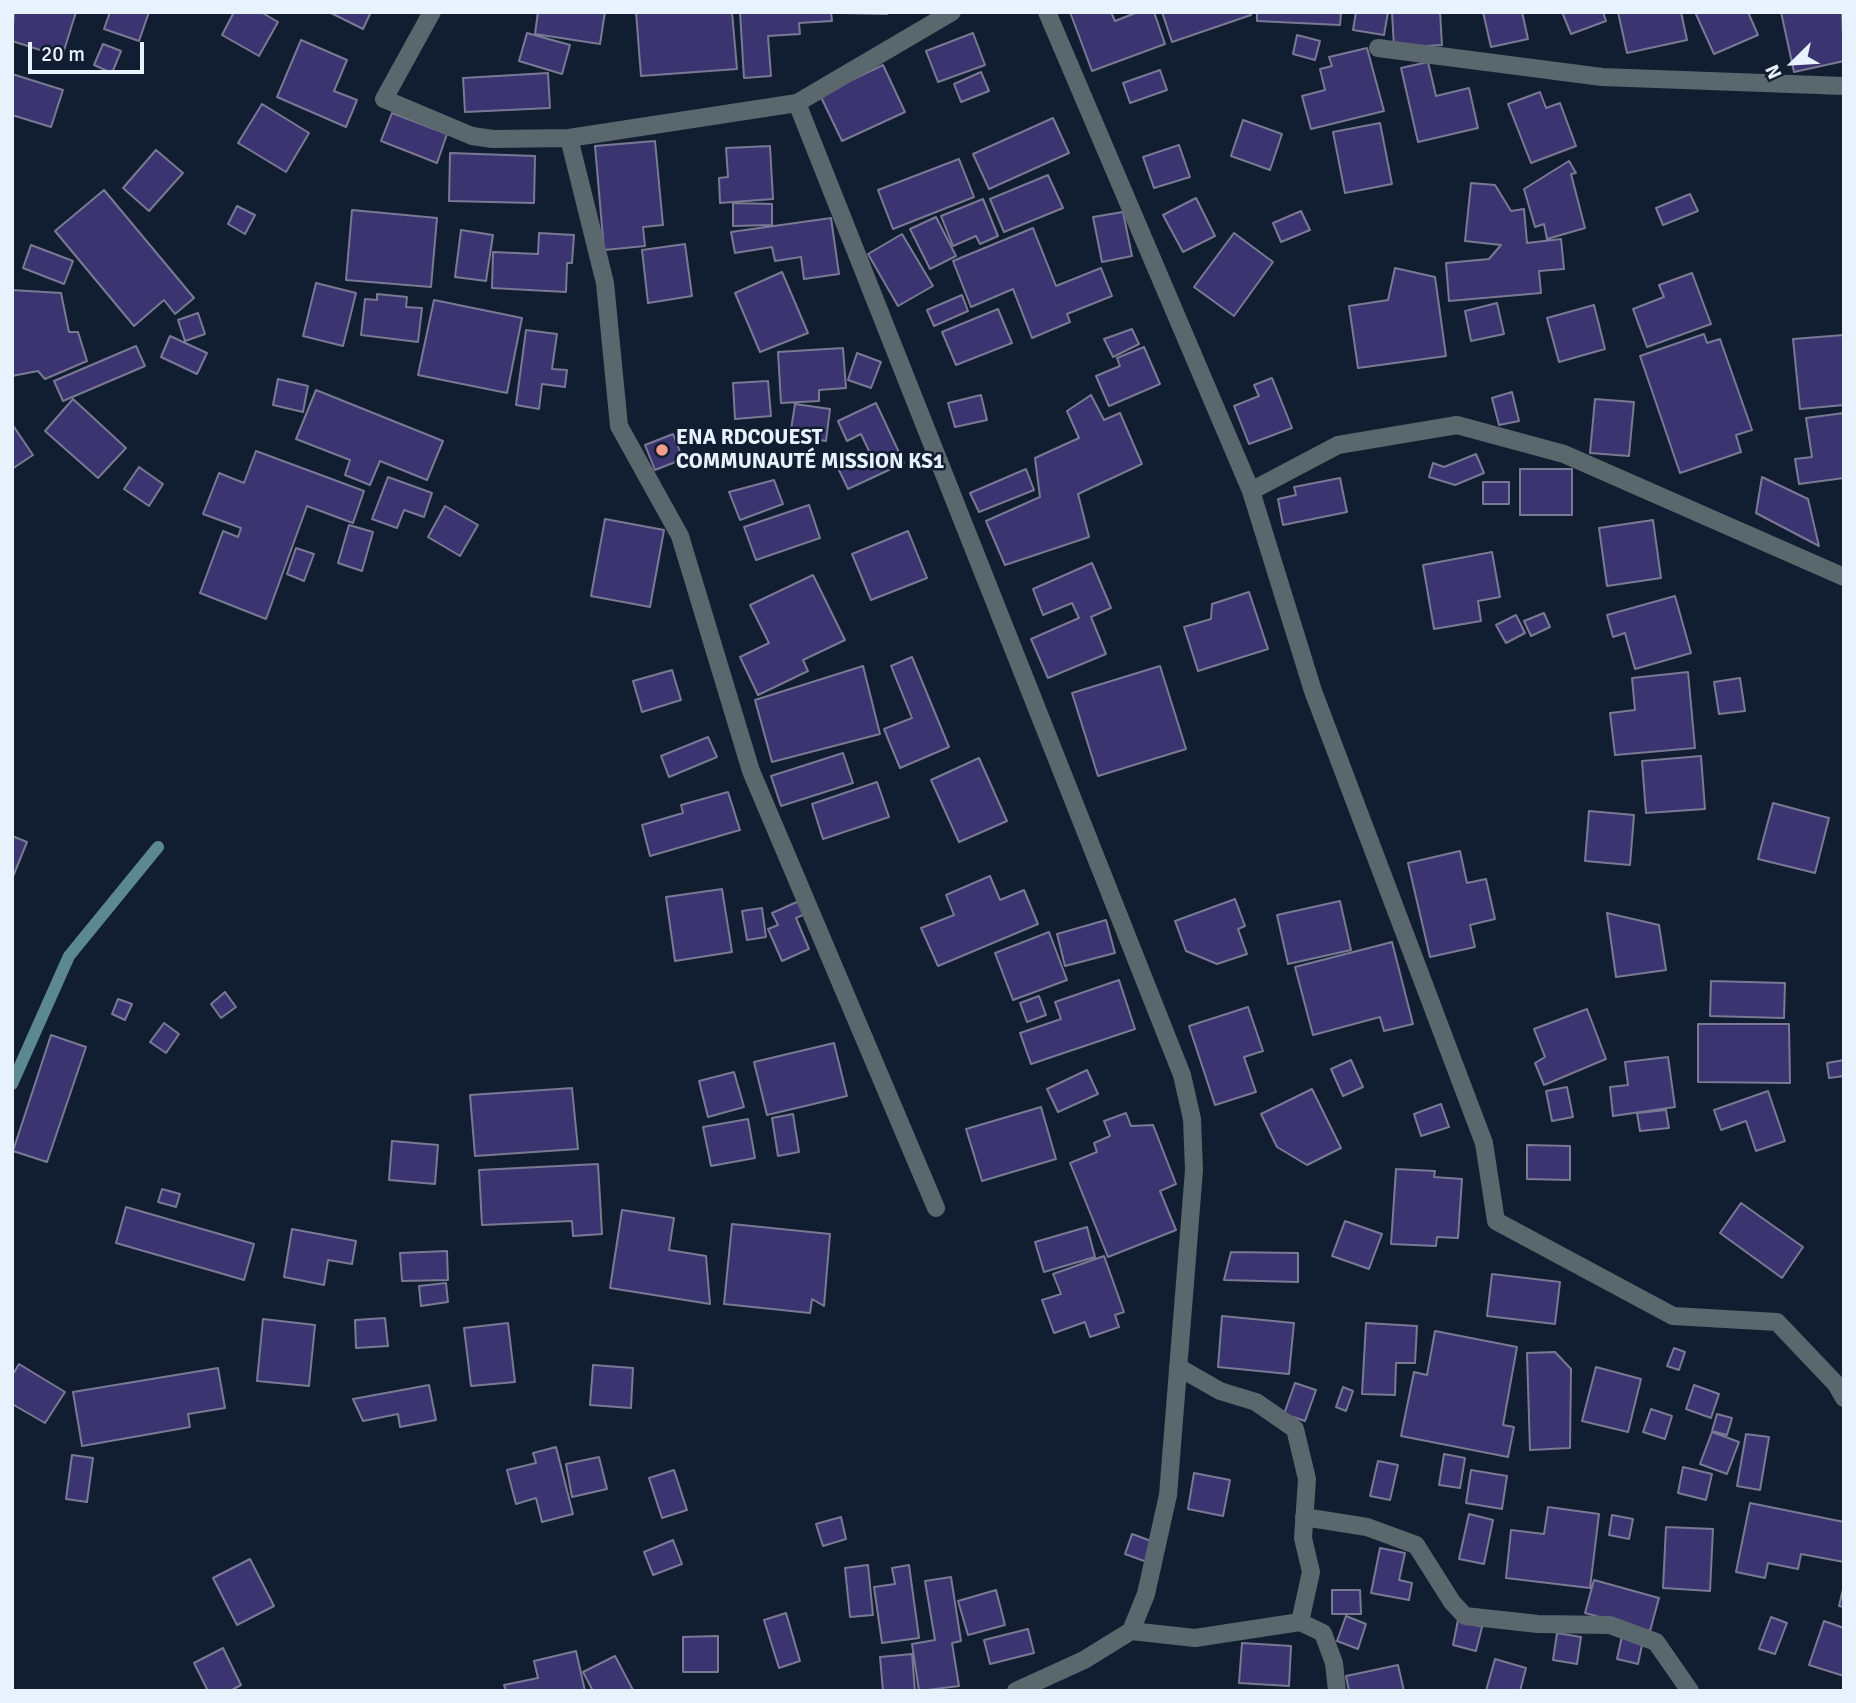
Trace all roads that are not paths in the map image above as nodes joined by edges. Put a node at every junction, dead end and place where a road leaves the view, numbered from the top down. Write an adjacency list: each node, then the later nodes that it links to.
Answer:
1 (432, 12): 7 (street)
2 (952, 12): 6 (street)
3 (1047, 12): 8 (street)
4 (1378, 48): 5 (street)
5 (1844, 86)
6 (797, 103): 7 (street); 11 (street)
7 (569, 138): 10 (street)
8 (1251, 491): 9 (street); 12 (street)
9 (1844, 578)
10 (936, 1208)
11 (1178, 1367): 13 (street); 15 (street)
12 (1844, 1398)
13 (1304, 1517): 14 (street); 18 (street)
14 (1300, 1622): 15 (street); 17 (street)
15 (1131, 1631): 16 (street)
16 (1016, 1691)
17 (1337, 1691)
18 (1690, 1691)

